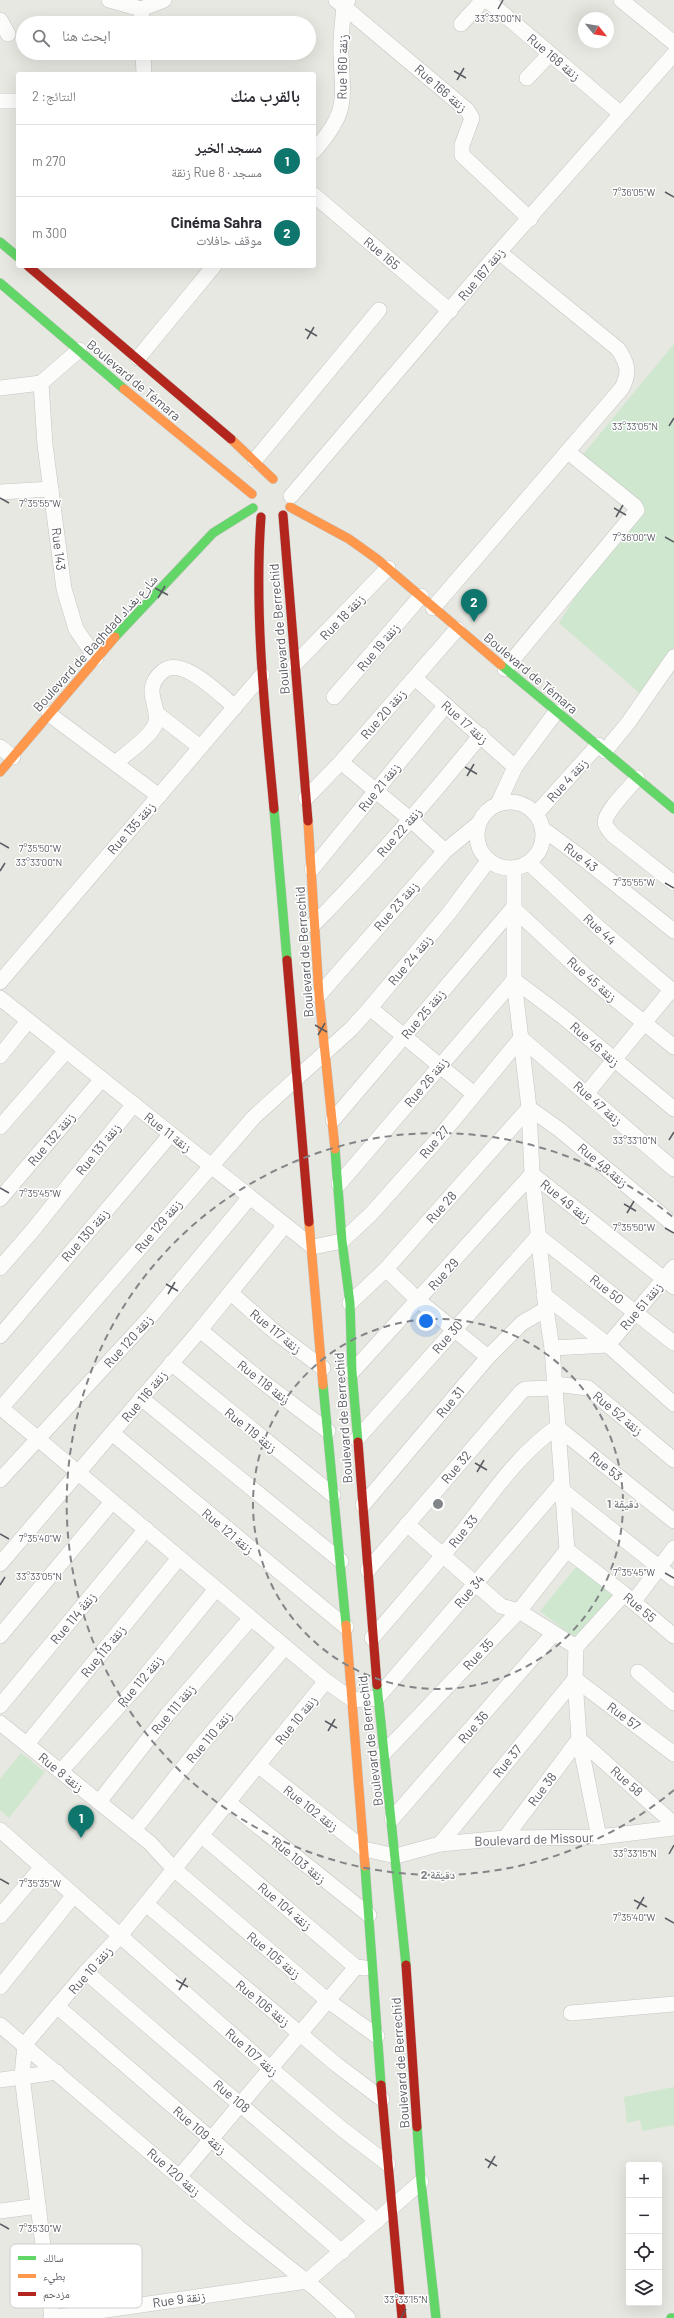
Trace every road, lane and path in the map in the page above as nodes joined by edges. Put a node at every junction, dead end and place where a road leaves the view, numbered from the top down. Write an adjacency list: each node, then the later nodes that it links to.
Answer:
1 (109, 0): 7 (street)
2 (164, 0): 7 (street)
3 (484, 0): 9 (street)
4 (487, 0): 12 (street, Rue 168 زنقة)
5 (621, 0): 11 (street)
6 (343, 2): 20 (street, Rue 160 زنقة); 22 (street, Rue 166 زنقة)
7 (142, 16)
8 (0, 20): 10 (street)
9 (461, 24)
10 (8, 34)
11 (674, 43)
12 (550, 54): 16 (street); 19 (street, Rue 168 زنقة)
13 (674, 54): 19 (street, Rue 167 زنقة)
14 (143, 60): 15 (street)
15 (144, 72)
16 (527, 78)
17 (16, 100): 18 (street)
18 (0, 101)
19 (621, 114): 22 (street, Rue 167 زنقة)
20 (316, 149)
21 (316, 197): 32 (street, Rue 165)
22 (530, 219): 24 (street, Rue 167 زنقة)
23 (0, 242): 25 (street)
24 (499, 252): 32 (street, Rue 167 زنقة); 37 (street)
25 (16, 255)
26 (30, 268): 34 (street, Boulevard de Témara)
27 (197, 268): 30 (street)
28 (212, 268): 30 (street)
29 (0, 283): 33 (street, Boulevard de Témara)
30 (199, 284): 34 (street)
31 (378, 310): 38 (street)
32 (450, 312): 39 (street, Rue 167 زنقة)
33 (79, 350): 35 (street); 42 (street, Boulevard de Témara)
34 (138, 358): 38 (street, Boulevard de Témara)
35 (40, 383): 36 (street); 40 (street, Rue 143)
36 (0, 388)
37 (568, 452): 48 (street); 53 (street)
38 (255, 460): 39 (street, Boulevard de Témara)
39 (278, 488): 42 (street); 44 (street); 46 (street, Boulevard de Témara)
40 (51, 489): 41 (street); 51 (street, Rue 143)
41 (0, 492)
42 (252, 494): 43 (street)
43 (253, 508): 45 (street); 51 (street, Boulevard de Baghdad شارع بغداد)
44 (283, 515): 45 (street); 52 (street, Boulevard de Berrechid)
45 (261, 516): 54 (street, Boulevard de Berrechid)
46 (388, 568): 47 (street, Boulevard de Témara); 52 (street, Rue 18 زنقة)
47 (421, 596): 48 (street, Boulevard de Témara); 56 (street, Rue 19 زنقة)
48 (434, 608): 49 (street, Boulevard de Témara)
49 (457, 629): 53 (street, Boulevard de Témara); 55 (street, Rue 20 زنقة)
50 (674, 657): 65 (street, Rue 4 زنقة)
51 (96, 658): 61 (street, Boulevard de Baghdad شارع بغداد)
52 (295, 664): 74 (street, Boulevard de Berrechid)
53 (505, 669): 59 (street, Boulevard de Témara)
54 (262, 675): 58 (street, Rue 135 زنقة); 106 (street, Boulevard de Berrechid)
55 (415, 678): 57 (street, Rue 17 زنقة); 67 (street, Rue 20 زنقة)
56 (334, 697)
57 (446, 705): 62 (street, Rue 17 زنقة); 72 (street, Rue 21 زنقة)
58 (235, 707): 60 (street); 64 (street, Rue 135 زنقة)
59 (556, 712): 65 (street, Boulevard de Témara); 69 (street)
60 (156, 713): 64 (street); 68 (street)
61 (50, 714): 66 (street, Boulevard de Baghdad شارع بغداد); 68 (street)
62 (481, 735): 69 (street, Rue 17 زنقة); 78 (street, Rue 22 زنقة)
63 (0, 747): 66 (street)
64 (200, 747): 73 (street, Rue 135 زنقة)
65 (602, 748): 71 (street, Boulevard de Témara); 77 (street, Rue 4 زنقة)
66 (13, 757): 70 (street, Boulevard de Baghdad شارع بغداد)
67 (341, 762): 72 (street); 74 (street, Rue 20 زنقة)
68 (115, 764): 73 (street)
69 (515, 767): 75 (street)
70 (0, 772)
71 (637, 778): 76 (street, Boulevard de Témara); 86 (street)
72 (376, 791): 78 (street); 84 (street, Rue 21 زنقة)
73 (159, 796): 91 (street, Rue 135 زنقة)
74 (306, 798): 84 (street, Boulevard de Berrechid)
75 (498, 804): 77 (street); 79 (street)
76 (674, 809)
77 (536, 814): 80 (street)
78 (411, 820): 81 (street); 88 (street, Rue 22 زنقة)
79 (479, 823): 81 (street, Rue 23 زنقة); 82 (street)
80 (543, 829): 83 (street); 89 (street, Rue 43)
81 (445, 851): 93 (street, Rue 23 زنقة)
82 (488, 860): 85 (street); 95 (street, Rue 24 زنقة)
83 (529, 864): 85 (street); 92 (street, Rue 44)
84 (312, 869): 88 (street, Boulevard de Berrechid)
85 (514, 869): 87 (street)
86 (674, 883)
87 (513, 908): 90 (street); 97 (street, Rue 45 زنقة); 98 (street, Rue 25 زنقة)
88 (313, 926): 93 (street, Boulevard de Berrechid)
89 (674, 932)
90 (514, 980): 99 (street); 104 (street, Rue 46 زنقة); 105 (street, Rue 26 زنقة)
91 (0, 982)
92 (672, 991): 97 (street)
93 (319, 994): 102 (street, Boulevard de Berrechid)
94 (0, 998): 96 (street, Rue 11 زنقة)
95 (370, 1008): 98 (street); 102 (street, Rue 24 زنقة)
96 (28, 1021): 101 (street, Rue 11 زنقة); 103 (street)
97 (645, 1023): 100 (street, Rue 45 زنقة); 104 (street)
98 (404, 1037): 105 (street); 113 (street, Rue 25 زنقة)
99 (521, 1038): 108 (street, Rue 47 زنقة); 109 (street, Rue 27); 111 (street)
100 (674, 1047)
101 (66, 1051): 107 (street, Rue 11 زنقة); 114 (street)
102 (325, 1053): 106 (street, Rue 129 زنقة); 113 (street, Boulevard de Berrechid)
103 (0, 1056)
104 (614, 1061): 108 (street); 112 (street, Rue 46 زنقة)
105 (439, 1067): 109 (street); 119 (street, Rue 26 زنقة)
106 (297, 1078): 116 (street, Rue 129 زنقة); 126 (street, Boulevard de Berrechid)
107 (102, 1079): 110 (street, Rue 11 زنقة); 121 (street, Rue 132 زنقة)
108 (587, 1093): 117 (street, Rue 47 زنقة)
109 (474, 1094): 125 (street, Rue 27)
110 (134, 1104): 115 (street, Rue 11 زنقة); 128 (street, Rue 131 زنقة)
111 (529, 1108): 118 (street); 123 (street, Rue 48 زنقة); 129 (street, Rue 28)
112 (674, 1109)
113 (333, 1120): 119 (street, Boulevard de Berrechid)
114 (0, 1127)
115 (171, 1134): 116 (street, Rue 11 زنقة); 138 (street, Rue 130 زنقة)
116 (210, 1165): 120 (street, Rue 11 زنقة); 150 (street, Rue 129 زنقة)
117 (674, 1169)
118 (532, 1174): 124 (street); 130 (street, Rue 49 زنقة); 132 (street, Rue 29)
119 (339, 1184): 125 (street, Boulevard de Berrechid)
120 (250, 1197): 122 (street, Rue 11 زنقة); 155 (street, Rue 120 زنقة)
121 (0, 1199)
122 (285, 1224): 126 (street, Rue 11 زنقة); 131 (street, Rue 116 زنقة)
123 (674, 1225)
124 (538, 1236): 133 (street); 135 (street, Rue 50); 137 (street, Rue 30)
125 (342, 1241): 126 (street); 134 (street, Boulevard de Berrechid)
126 (313, 1247): 144 (street, Boulevard de Berrechid)
127 (674, 1267): 130 (street, Rue 51 زنقة)
128 (0, 1268)
129 (386, 1269): 132 (street); 134 (street, Rue 28)
130 (669, 1283): 135 (street, Rue 51 زنقة)
131 (231, 1294): 136 (street, Rue 116 زنقة); 144 (street, Rue 117 زنقة)
132 (418, 1301): 137 (street); 145 (street, Rue 29)
133 (545, 1302): 140 (street); 141 (street); 142 (street, Rue 31)
134 (350, 1303): 145 (street, Boulevard de Berrechid)
135 (637, 1312): 139 (street, Rue 50); 140 (street, Rue 51 زنقة)
136 (200, 1330): 143 (street, Rue 116 زنقة); 152 (street, Rue 118 زنقة)
137 (454, 1330): 142 (street); 154 (street, Rue 30)
138 (0, 1336)
139 (674, 1343)
140 (608, 1346): 141 (street); 149 (street)
141 (552, 1348): 146 (street)
142 (488, 1357): 162 (street, Rue 31)
143 (171, 1363): 147 (street, Rue 116 زنقة); 160 (street, Rue 119 زنقة)
144 (323, 1368): 152 (street, Boulevard de Berrechid)
145 (352, 1372): 154 (street, Boulevard de Berrechid)
146 (555, 1386): 148 (street, Rue 52 زنقة); 151 (street); 156 (street, Rue 52 زنقة)
147 (141, 1398): 153 (street, Rue 116 زنقة); 170 (street)
148 (512, 1401): 164 (street, Rue 32)
149 (674, 1404)
150 (0, 1407): 155 (street)
151 (557, 1427): 159 (street); 163 (street, Rue 53); 168 (street, Rue 33)
152 (328, 1432): 160 (street, Boulevard de Berrechid)
153 (112, 1433): 157 (street, Rue 116 زنقة); 180 (street, Rue 121 زنقة)
154 (357, 1439): 162 (street, Boulevard de Berrechid)
155 (39, 1440): 157 (street); 158 (street, Rue 120 زنقة)
156 (674, 1460)
157 (77, 1472): 161 (street); 171 (street, Rue 116 زنقة)
158 (0, 1480)
159 (562, 1487): 167 (street); 172 (street); 175 (street, Rue 34)
160 (333, 1495): 170 (street, Boulevard de Berrechid)
161 (112, 1502): 165 (street); 182 (street)
162 (363, 1505): 173 (street, Boulevard de Berrechid)
163 (674, 1521)
164 (407, 1524): 168 (street); 173 (street, Rue 32)
165 (146, 1529): 169 (street); 193 (street, Rue 114 زنقة)
166 (674, 1548): 172 (street)
167 (567, 1550): 177 (street, Rue 55); 178 (street, Rue 35)
168 (443, 1556): 175 (street); 184 (street, Rue 33)
169 (179, 1558): 176 (street); 196 (street, Rue 113 زنقة)
170 (341, 1561): 180 (street, Boulevard de Berrechid)
171 (0, 1564)
172 (659, 1567): 174 (street); 177 (street)
173 (368, 1570): 184 (street, Boulevard de Berrechid)
174 (674, 1580)
175 (475, 1582): 178 (street); 190 (street, Rue 34)
176 (216, 1590): 179 (street); 200 (street, Rue 112 زنقة)
177 (629, 1598): 183 (street, Rue 55); 186 (street)
178 (519, 1611): 181 (street); 197 (street, Rue 35)
179 (250, 1619): 185 (street); 201 (street, Rue 111 زنقة)
180 (346, 1627): 191 (street, Boulevard de Berrechid)
181 (553, 1634): 186 (street); 203 (street, Rue 36)
182 (0, 1636)
183 (674, 1636)
184 (372, 1638): 190 (street, Boulevard de Berrechid)
185 (285, 1647): 189 (street); 206 (street, Rue 110 زنقة)
186 (576, 1648): 188 (street)
187 (638, 1672): 192 (street)
188 (575, 1678): 195 (street); 198 (street, Rue 57); 211 (street, Rue 37)
189 (326, 1681): 191 (street); 199 (street, Rue 10 زنقة)
190 (377, 1698): 191 (street); 197 (street, Boulevard de Berrechid)
191 (354, 1700): 212 (street, Boulevard de Berrechid)
192 (674, 1704)
193 (0, 1706)
194 (0, 1723): 196 (street, Rue 8 زنقة)
195 (579, 1739): 204 (street, Rue 58); 209 (street, Rue 38); 210 (street)
196 (27, 1744): 200 (street, Rue 8 زنقة)
197 (384, 1753): 203 (street, Boulevard de Berrechid)
198 (674, 1754)
199 (259, 1766): 202 (street, Rue 10 زنقة); 212 (street, Rue 102 زنقة)
200 (61, 1771): 201 (street, Rue 8 زنقة)
201 (99, 1802): 206 (street, Rue 8 زنقة)
202 (229, 1803): 208 (street, Rue 10 زنقة); 219 (street, Rue 103 زنقة)
203 (392, 1819): 213 (street, Boulevard de Berrechid)
204 (674, 1824)
205 (674, 1828): 210 (street, Boulevard de Missour)
206 (134, 1830): 215 (street, Rue 8 زنقة)
207 (2, 1836): 214 (street, Rue 107 زنقة)
208 (202, 1836): 215 (street, Rue 10 زنقة); 221 (street, Rue 104 زنقة)
209 (505, 1838): 210 (street, Boulevard de Missour); 211 (street, Boulevard de Missour)
210 (598, 1838)
211 (440, 1844): 213 (street, Boulevard de Missour)
212 (364, 1849): 213 (street); 219 (street, Boulevard de Berrechid)
213 (396, 1856): 242 (street, Boulevard de Berrechid)
214 (42, 1867): 216 (street, Rue 107 زنقة); 218 (street)
215 (174, 1869): 217 (street, Rue 10 زنقة); 225 (street, Rue 105 زنقة)
216 (74, 1895): 220 (street, Rue 107 زنقة); 224 (street)
217 (146, 1904): 220 (street, Rue 10 زنقة); 230 (street, Rue 106 زنقة)
218 (0, 1916)
219 (369, 1916): 222 (street, Boulevard de Berrechid)
220 (119, 1937): 223 (street, Rue 10 زنقة); 233 (street, Rue 107 زنقة)
221 (356, 1967): 222 (street); 225 (street)
222 (372, 1969): 231 (street, Boulevard de Berrechid)
223 (86, 1972): 227 (street, Rue 10 زنقة); 238 (street, Rue 108)
224 (0, 1987)
225 (327, 2000): 230 (street); 231 (street, Rue 105 زنقة)
226 (674, 2004): 228 (street)
227 (58, 2007): 232 (street, Rue 10 زنقة); 239 (street, Rue 109 زنقة)
228 (571, 2013)
229 (0, 2025): 232 (street, Rue 120 زنقة)
230 (300, 2033): 233 (street); 237 (street, Rue 106 زنقة)
231 (377, 2036): 237 (street, Boulevard de Berrechid)
232 (25, 2044): 234 (street, Rue 120 زنقة); 235 (street)
233 (270, 2068): 238 (street); 240 (street, Rue 107 زنقة)
234 (57, 2072): 235 (street); 241 (street, Rue 120 زنقة)
235 (22, 2076): 236 (street); 243 (street)
236 (0, 2080)
237 (382, 2099): 240 (street, Boulevard de Berrechid)
238 (241, 2103): 239 (street); 246 (street, Rue 108)
239 (210, 2138): 241 (street); 248 (street, Rue 109 زنقة)
240 (388, 2164): 244 (street, Boulevard de Berrechid)
241 (180, 2176): 249 (street, Rue 120 زنقة)
242 (421, 2182): 244 (street); 256 (street, Boulevard de Berrechid)
243 (38, 2206): 245 (street); 247 (street)
244 (391, 2208): 246 (street); 255 (street, Boulevard de Berrechid)
245 (0, 2211)
246 (377, 2221): 248 (street)
247 (43, 2244)
248 (342, 2252): 249 (street)
249 (307, 2281): 250 (street, Rue 9 زنقة); 254 (street, Rue 120 زنقة)
250 (142, 2305)
251 (51, 2308): 253 (street)
252 (121, 2308): 253 (street, Rue 9 زنقة)
253 (52, 2318)
254 (348, 2318)
255 (402, 2318)
256 (436, 2318)
257 (670, 2318): 258 (street)
258 (674, 2318)

